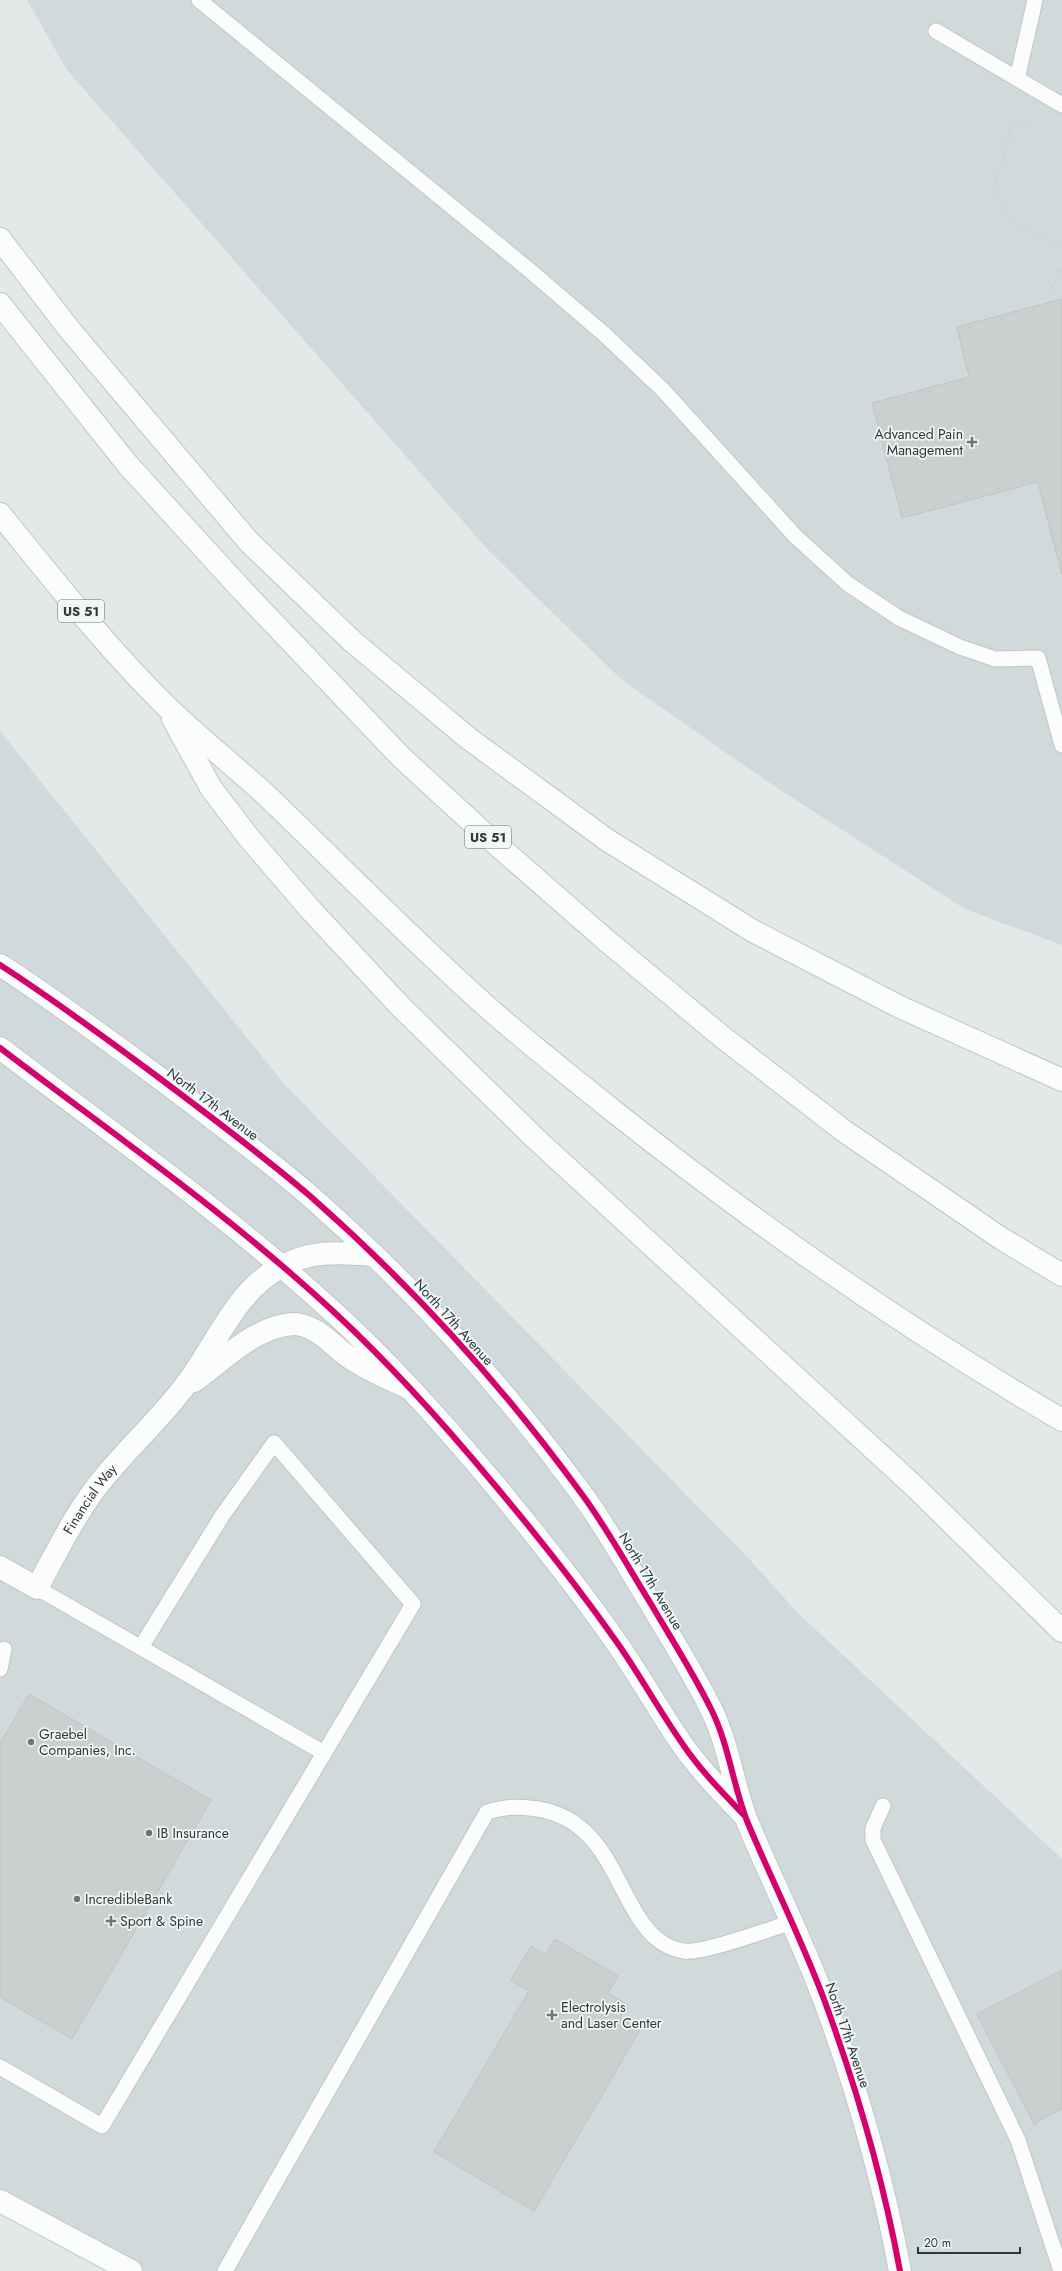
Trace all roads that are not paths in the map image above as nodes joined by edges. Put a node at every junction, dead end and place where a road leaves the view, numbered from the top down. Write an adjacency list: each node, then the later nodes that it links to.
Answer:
1 (199, 0): 10 (lane)
2 (1035, 0): 4 (lane)
3 (936, 31): 4 (lane)
4 (1017, 78): 5 (lane)
5 (1062, 105)
6 (0, 239): 13 (main road)
7 (0, 304): 16 (main road, US 51)
8 (0, 514): 9 (main road, US 51)
9 (166, 705): 19 (main road, US 51); 22 (main road)
10 (1062, 745)
11 (0, 965): 14 (main road, North 17th Avenue)
12 (0, 1048): 15 (main road, North 17th Avenue)
13 (1062, 1080)
14 (373, 1255): 15 (main road, Financial Way); 28 (main road, North 17th Avenue)
15 (281, 1266): 17 (main road, Financial Way); 18 (main road, North 17th Avenue)
16 (1062, 1275)
17 (184, 1387): 18 (main road, Financial Way); 21 (main road, Financial Way)
18 (411, 1389): 28 (main road, North 17th Avenue)
19 (1062, 1420)
20 (0, 1567): 21 (main road)
21 (37, 1588): 23 (lane)
22 (1062, 1631)
23 (141, 1647): 26 (lane); 26 (lane)
24 (4, 1649): 25 (lane)
25 (0, 1669)
26 (324, 1753): 30 (lane)
27 (883, 1806): 35 (lane)
28 (745, 1817): 29 (main road, North 17th Avenue)
29 (792, 1922): 33 (lane); 34 (main road, North 17th Avenue)
30 (0, 2067)
31 (0, 2201): 32 (main road)
32 (131, 2271)
33 (225, 2271)
34 (900, 2271)
35 (1061, 2271)

